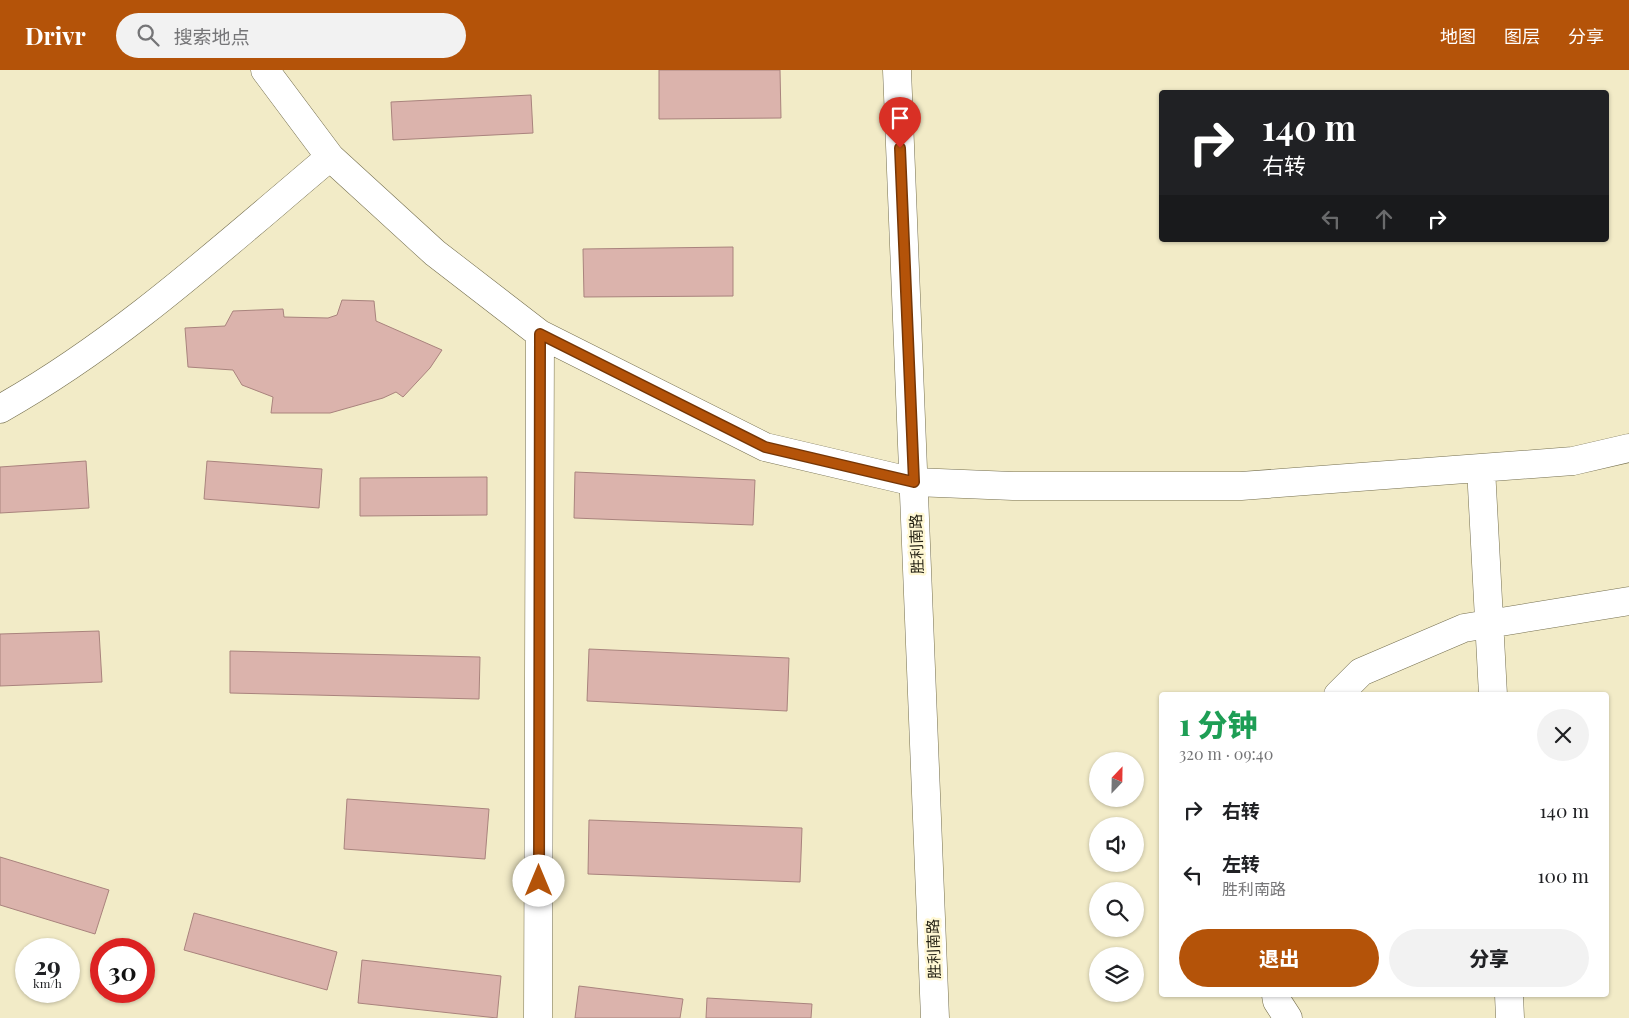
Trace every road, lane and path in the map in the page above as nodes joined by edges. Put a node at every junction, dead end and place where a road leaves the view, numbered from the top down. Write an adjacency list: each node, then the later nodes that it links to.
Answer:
1 (265, 70): 3 (street)
2 (897, 70): 8 (street, 胜利南路)
3 (330, 157): 4 (street); 5 (street)
4 (540, 334): 8 (street); 15 (street)
5 (0, 409)
6 (1629, 448): 7 (street)
7 (1481, 468): 8 (street); 10 (street)
8 (914, 482): 16 (street, 胜利南路)
9 (1629, 601): 10 (street)
10 (1490, 624): 11 (street); 12 (street)
11 (1341, 692)
12 (1493, 692)
13 (1276, 997): 17 (street)
14 (1508, 997): 18 (street)
15 (538, 1018)
16 (936, 1018)
17 (1288, 1018)
18 (1510, 1018)

